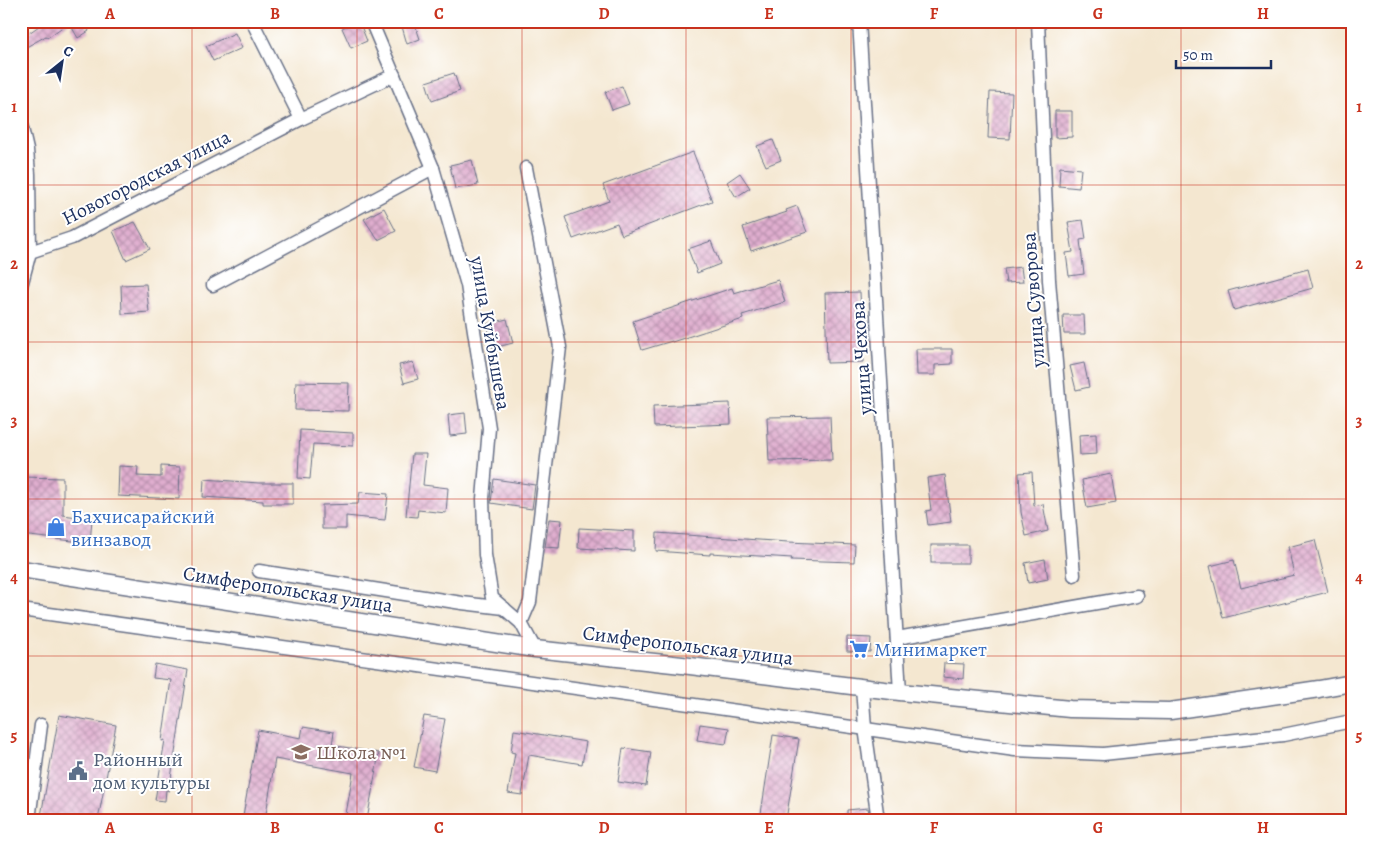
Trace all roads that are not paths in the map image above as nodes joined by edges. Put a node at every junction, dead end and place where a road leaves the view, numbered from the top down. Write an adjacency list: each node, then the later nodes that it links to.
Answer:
1 (252, 21): 6 (street)
2 (371, 21): 5 (street, улица Куйбышева)
3 (859, 21): 20 (street, улица Чехова)
4 (1038, 21): 15 (street, улица Суворова)
5 (394, 75): 6 (street, Новогородская улица); 8 (street, улица Куйбышева)
6 (301, 119): 10 (street, Новогородская улица)
7 (21, 124): 10 (street, Новогородская улица)
8 (433, 168): 11 (street); 17 (street, улица Куйбышева)
9 (526, 168): 19 (street)
10 (30, 252): 12 (street)
11 (214, 285)
12 (21, 286)
13 (21, 569): 21 (main road, Симферопольская улица)
14 (259, 571): 17 (street)
15 (1074, 575)
16 (1137, 596): 20 (street)
17 (504, 608): 19 (street, улица Куйбышева)
18 (21, 610): 27 (street)
19 (521, 623): 21 (street, улица Куйбышева)
20 (897, 638): 24 (street, улица Чехова)
21 (535, 649): 23 (main road, Симферопольская улица)
22 (1352, 682): 24 (main road, Симферопольская улица)
23 (862, 687): 24 (main road, Симферопольская улица); 27 (street)
24 (900, 692)
25 (1352, 721): 27 (street)
26 (42, 725): 28 (street)
27 (865, 728): 29 (street)
28 (29, 820)
29 (878, 820)

